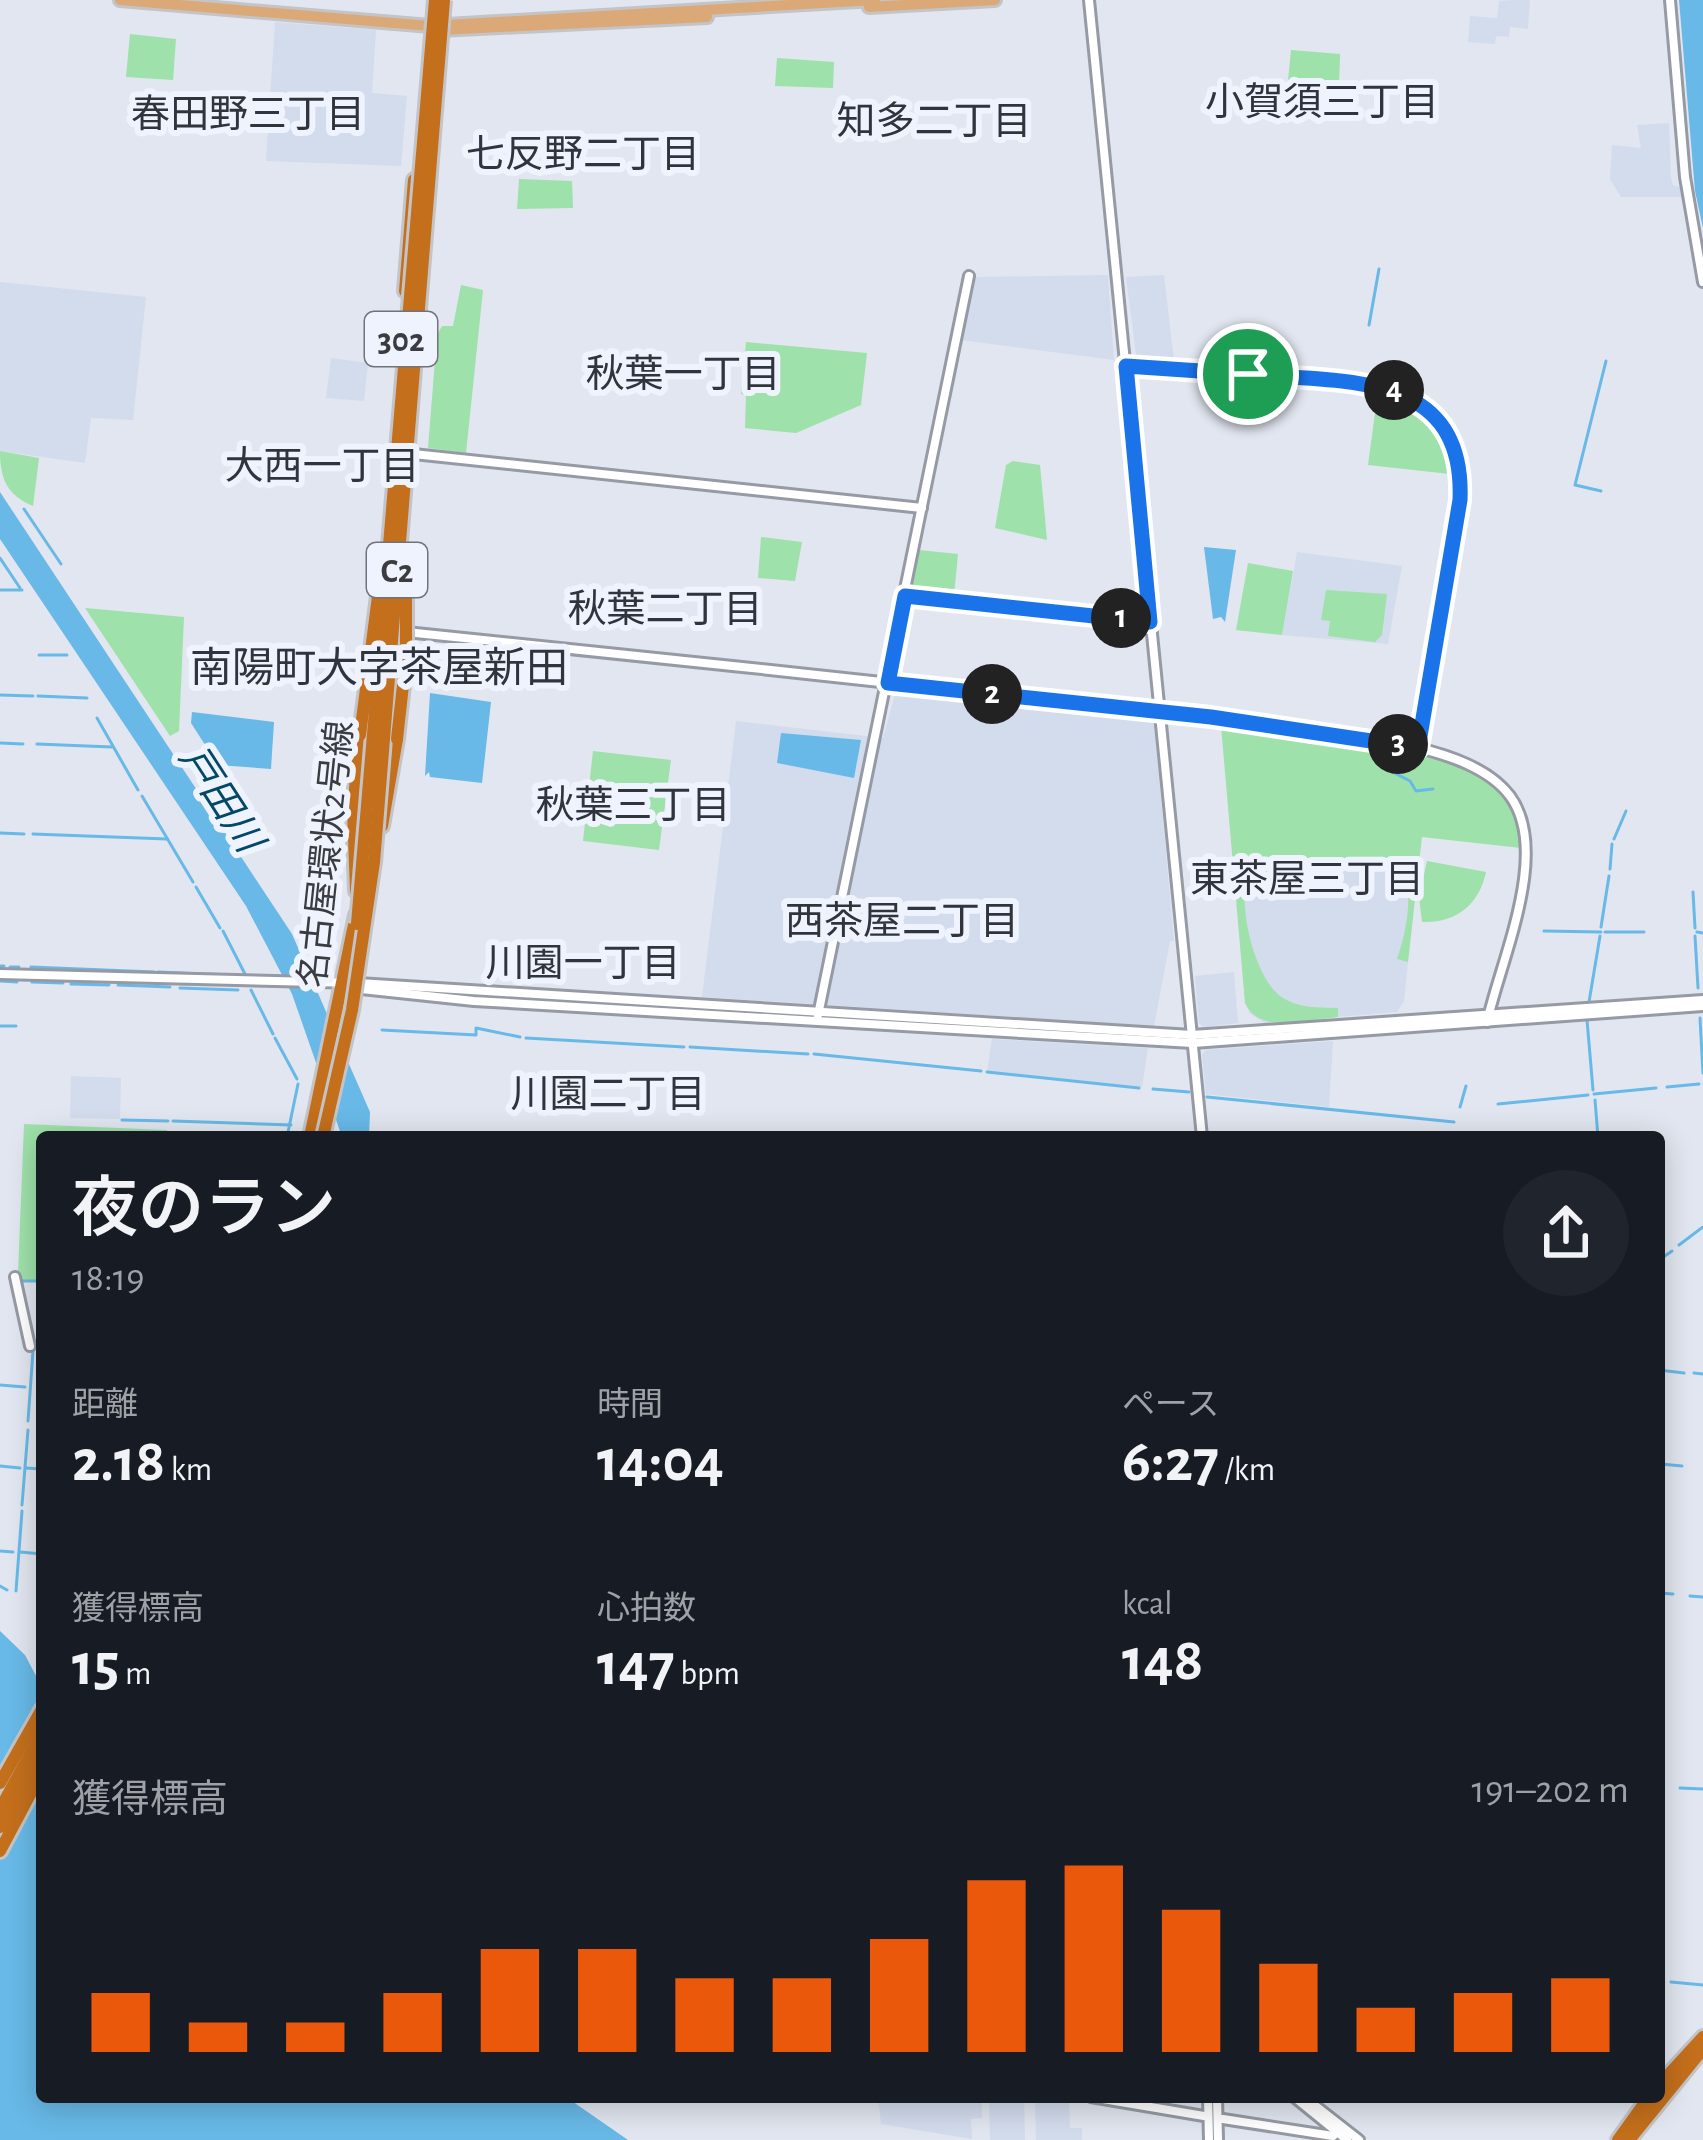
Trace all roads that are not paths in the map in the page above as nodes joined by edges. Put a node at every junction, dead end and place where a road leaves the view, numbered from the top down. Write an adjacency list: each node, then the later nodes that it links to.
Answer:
1 (119, 0): 8 (main road)
2 (439, 0): 8 (highway, 名古屋環状2号線 / 302); 12 (highway, C2, bridge); 13 (highway, C2, bridge)
3 (875, 0): 7 (main road)
4 (995, 0): 7 (main road)
5 (1089, 0): 11 (street)
6 (1670, 0): 10 (street)
7 (768, 6): 8 (main road)
8 (441, 28): 12 (highway, 名古屋環状2号線 / 302); 13 (highway, 名古屋環状2号線 / 302)
9 (969, 276): 14 (street)
10 (1703, 283)
11 (1126, 366): 16 (street); 21 (street)
12 (409, 447): 13 (street); 14 (street); 18 (highway, 名古屋環状2号線 / 302); 22 (highway, bridge); 31 (highway, C2, bridge)
13 (394, 457): 17 (highway, 名古屋環状2号線 / 302); 23 (highway, bridge); 32 (highway, C2, bridge)
14 (922, 508): 15 (street)
15 (905, 596): 16 (street); 19 (street)
16 (1150, 622): 20 (street)
17 (376, 631): 18 (street); 23 (highway, 名古屋環状2号線 / 302)
18 (397, 632): 19 (street); 22 (highway, 名古屋環状2号線 / 302)
19 (888, 683): 20 (street); 27 (street)
20 (1160, 712): 21 (street); 29 (street)
21 (1418, 748): 28 (street)
22 (379, 843): 25 (highway, 名古屋環状2号線 / 302)
23 (357, 898): 25 (highway, 名古屋環状2号線 / 302)
24 (0, 974): 25 (street)
25 (354, 986): 27 (street); 30 (highway, 名古屋環状2号線 / 302); 33 (highway, 名古屋環状2号線 / 302, bridge)
26 (1703, 1003): 28 (street)
27 (818, 1017): 29 (street)
28 (1488, 1018): 29 (street)
29 (1193, 1039): 34 (street)
30 (319, 1131)
31 (320, 1131)
32 (320, 1131)
33 (320, 1131)
34 (1201, 1131)
35 (16, 1281): 36 (street)
36 (30, 1346)
37 (36, 1720): 40 (highway)
38 (36, 1743): 42 (highway)
39 (36, 1762): 43 (highway)
40 (0, 1783)
41 (36, 1783): 44 (highway)
42 (0, 1809)
43 (0, 1827)
44 (0, 1851)
45 (1703, 2037): 47 (highway)
46 (1703, 2049): 47 (highway)
47 (1679, 2067): 48 (highway)
48 (1665, 2083)
49 (1127, 2103): 55 (street)
50 (1213, 2103): 58 (street)
51 (1302, 2103): 57 (street)
52 (1311, 2103): 57 (street)
53 (1647, 2103): 61 (highway)
54 (1651, 2103): 62 (highway)
55 (1204, 2116)
56 (1223, 2119): 57 (street)
57 (1339, 2129): 59 (street); 60 (street)
58 (1214, 2140)
59 (1347, 2140)
60 (1359, 2140)
61 (1615, 2140)
62 (1629, 2140)

